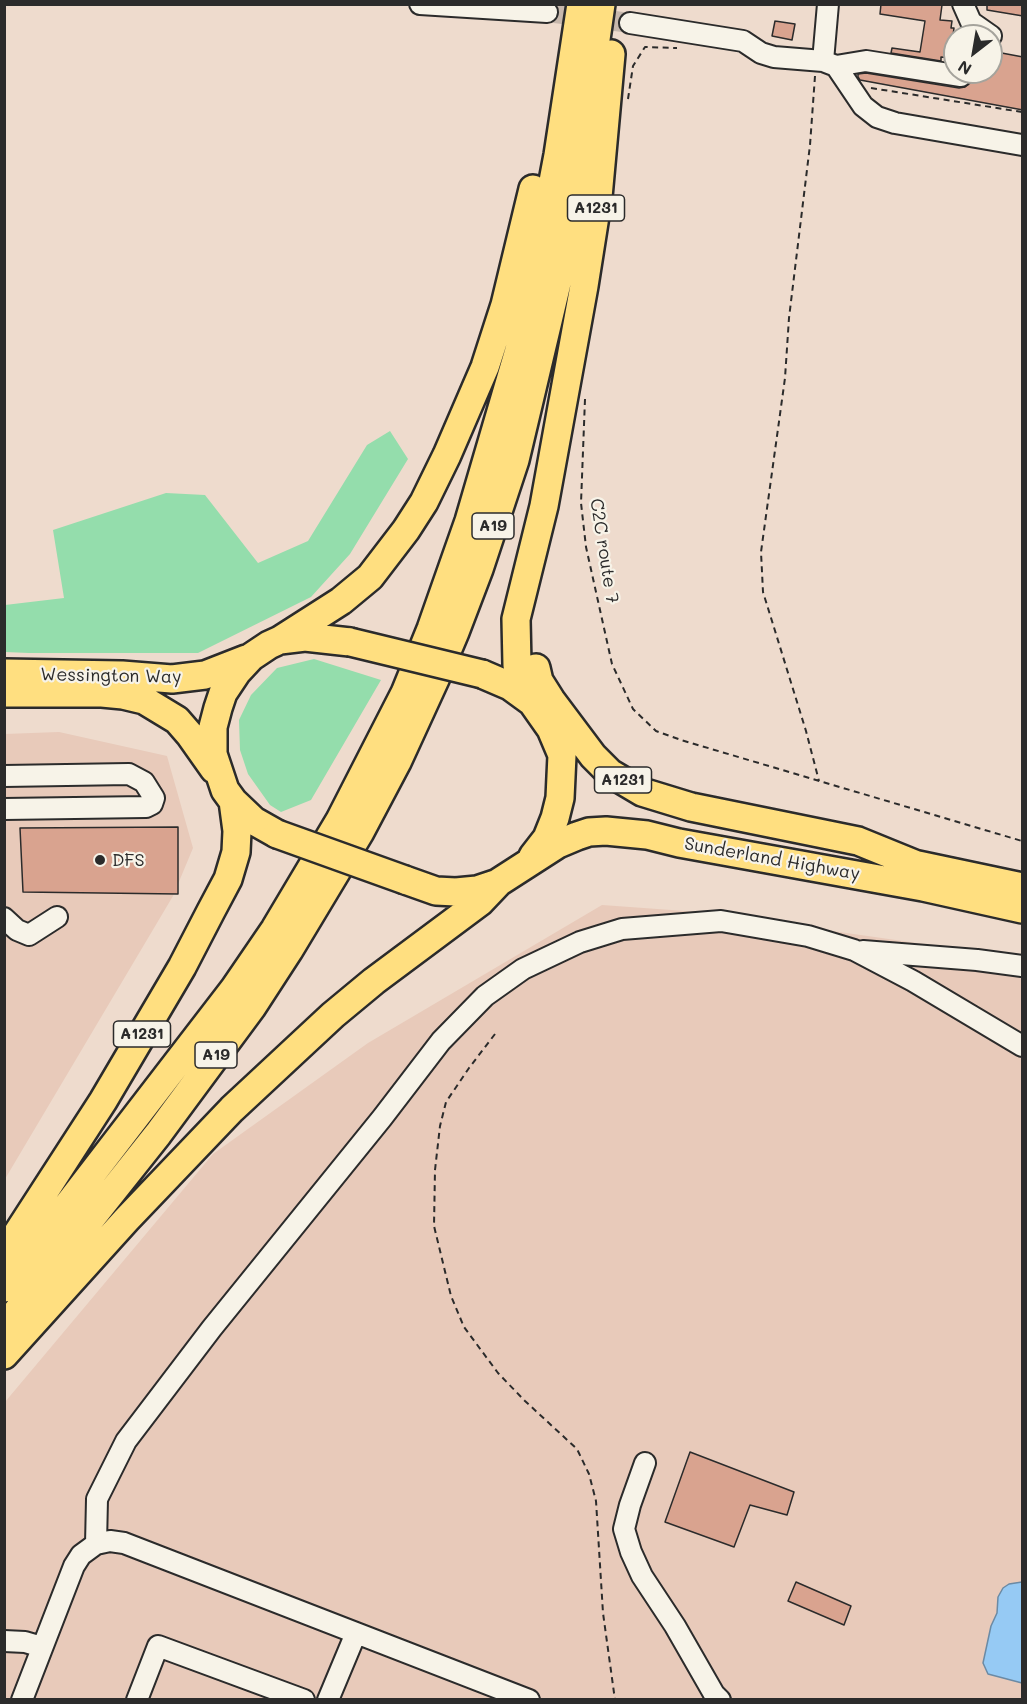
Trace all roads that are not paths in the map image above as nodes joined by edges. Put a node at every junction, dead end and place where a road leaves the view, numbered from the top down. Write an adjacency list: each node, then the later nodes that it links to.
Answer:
1 (420, 4): 5 (lane)
2 (581, 4): 32 (highway, A19)
3 (602, 4): 33 (highway, A19)
4 (828, 4): 7 (lane)
5 (557, 8): 11 (highway)
6 (622, 14): 7 (lane); 10 (highway, A1231)
7 (825, 63): 8 (lane); 9 (lane)
8 (943, 73)
9 (1023, 145)
10 (544, 506): 15 (highway, A1231); 22 (highway, A1231)
11 (280, 640): 12 (highway, A1231); 15 (highway, A1231, bridge)
12 (250, 657): 13 (highway, Wessington Way / A1231); 18 (highway, A1231)
13 (4, 673)
14 (4, 693): 18 (highway, Wessington Way / A1231)
15 (532, 702): 16 (highway, A1231)
16 (551, 729): 21 (highway, A1231); 22 (highway, Sunderland Highway / A1231)
17 (4, 776): 20 (lane)
18 (220, 778): 19 (highway, A1231)
19 (233, 801): 23 (highway, A1231, bridge); 31 (highway, A1231)
20 (4, 809)
21 (526, 864): 23 (highway, A1231); 25 (highway, Sunderland Highway / A1231)
22 (917, 865): 24 (highway, Sunderland Highway / A1231)
23 (499, 882): 34 (highway, A19)
24 (1023, 887)
25 (1023, 909)
26 (57, 917): 27 (lane)
27 (4, 918)
28 (854, 950): 29 (lane); 30 (lane); 36 (lane)
29 (1023, 966)
30 (1022, 1045)
31 (4, 1254)
32 (4, 1288)
33 (4, 1328)
34 (4, 1355)
35 (645, 1463): 45 (lane)
36 (96, 1544): 37 (lane); 39 (lane)
37 (356, 1633): 43 (lane); 44 (lane)
38 (4, 1641): 39 (lane)
39 (42, 1647): 40 (lane)
40 (22, 1700)
41 (137, 1700): 42 (lane)
42 (304, 1700)
43 (328, 1700)
44 (529, 1700)
45 (720, 1700)

